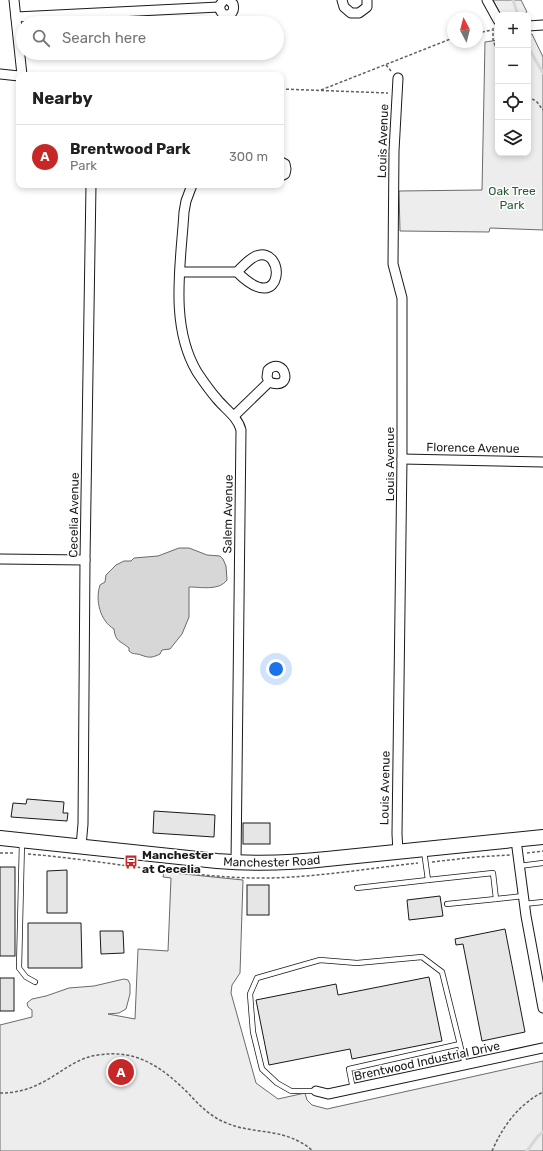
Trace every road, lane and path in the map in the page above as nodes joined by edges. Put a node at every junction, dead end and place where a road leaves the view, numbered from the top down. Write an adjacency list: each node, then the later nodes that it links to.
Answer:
1 (14, 0): 8 (street)
2 (229, 0): 6 (street)
3 (342, 0): 4 (street)
4 (367, 0)
5 (487, 0): 9 (street)
6 (222, 4): 7 (street)
7 (45, 16)
8 (16, 18)
9 (495, 19)
10 (495, 23): 13 (path)
11 (543, 25): 12 (street)
12 (531, 26)
13 (492, 30): 14 (path); 16 (path)
14 (483, 32)
15 (447, 40): 23 (path)
16 (496, 48)
17 (20, 60): 18 (street)
18 (22, 72)
19 (0, 74): 20 (street)
20 (16, 76)
21 (398, 78): 24 (street, Louis Avenue)
22 (284, 89): 23 (path)
23 (321, 90): 24 (path)
24 (396, 93): 35 (street, Louis Avenue)
25 (531, 98): 26 (path)
26 (543, 110)
27 (284, 164): 28 (street)
28 (284, 174)
29 (92, 188): 38 (street, Cecelia Avenue)
30 (191, 188): 31 (street, Salem Avenue)
31 (180, 272): 32 (street); 34 (street, Salem Avenue)
32 (237, 272)
33 (269, 382): 34 (street)
34 (234, 416): 48 (street, Salem Avenue)
35 (402, 459): 36 (street, Florence Avenue); 46 (street, Louis Avenue)
36 (543, 462)
37 (0, 559): 38 (street)
38 (85, 560): 43 (street, Cecelia Avenue)
39 (543, 836): 42 (main road, Manchester Road)
40 (0, 838): 41 (main road, Manchester Road)
41 (22, 840): 43 (main road, Manchester Road); 57 (lane)
42 (516, 840): 44 (main road, Manchester Road); 50 (street)
43 (81, 846): 48 (main road, Manchester Road)
44 (424, 849): 46 (main road, Manchester Road); 51 (lane)
45 (543, 851): 47 (path)
46 (398, 852): 48 (main road, Manchester Road)
47 (529, 853)
48 (236, 863)
49 (543, 863): 50 (lane)
50 (519, 866): 54 (street)
51 (428, 880): 52 (lane); 53 (lane)
52 (358, 888)
53 (496, 898): 54 (lane); 56 (lane)
54 (524, 900): 55 (lane); 58 (street)
55 (543, 902)
56 (447, 904)
57 (35, 982)
58 (543, 1008)
59 (460, 1044): 61 (lane); 62 (lane); 63 (lane)
60 (543, 1048): 61 (street, Brentwood Industrial Drive)
61 (465, 1065): 62 (street, Brentwood Industrial Drive)
62 (353, 1089): 63 (street, Brentwood Industrial Drive)
63 (316, 1091)
64 (543, 1092): 67 (path)
65 (0, 1093): 66 (path)
66 (313, 1151)
67 (492, 1151)

